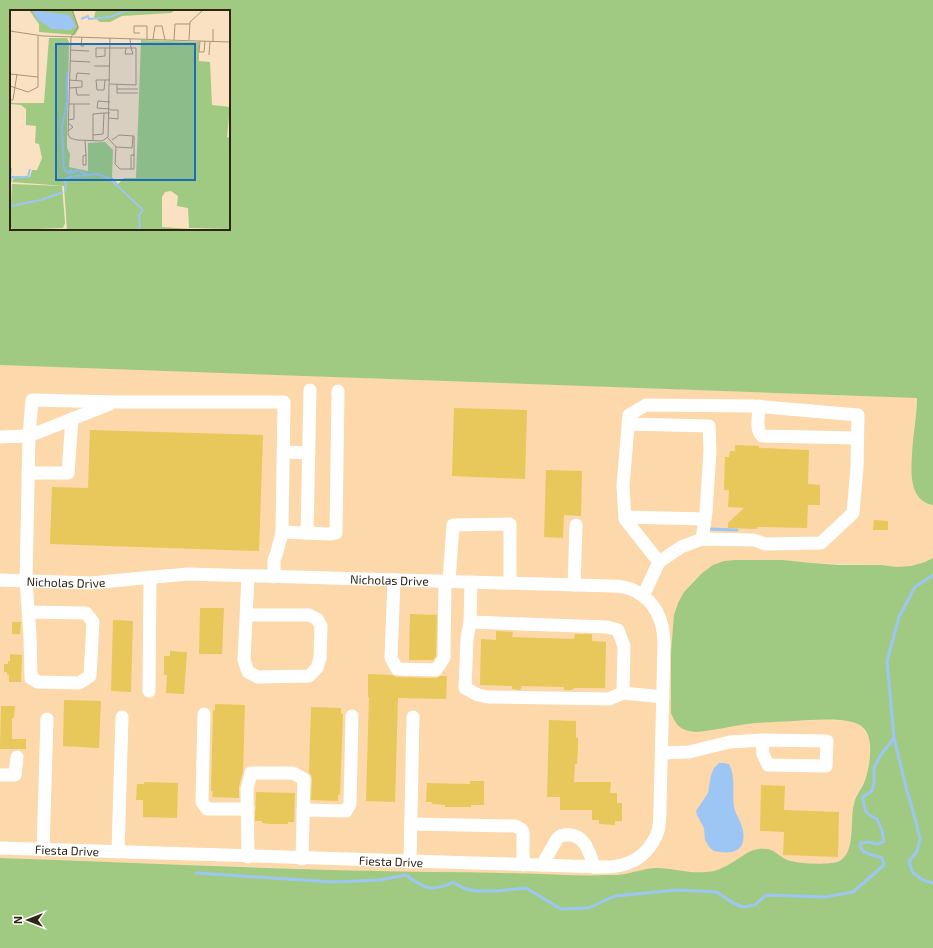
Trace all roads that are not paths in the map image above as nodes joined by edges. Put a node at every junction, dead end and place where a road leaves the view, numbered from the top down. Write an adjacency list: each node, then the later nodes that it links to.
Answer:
1 (310, 390): 11 (street)
2 (338, 391): 17 (street)
3 (116, 402): 5 (street); 7 (street); 10 (street)
4 (759, 406): 6 (street); 9 (street); 9 (street)
5 (72, 419): 7 (street); 12 (street)
6 (628, 424): 13 (street); 14 (street)
7 (30, 436): 8 (street); 12 (street)
8 (0, 437)
9 (857, 438): 18 (street)
10 (284, 452): 11 (street); 16 (street)
11 (309, 453): 17 (street)
12 (28, 473): 25 (street)
13 (625, 517): 14 (street); 19 (street)
14 (705, 519): 18 (street)
15 (576, 525): 29 (street)
16 (282, 532): 17 (street); 22 (street)
17 (307, 533)
18 (702, 539): 19 (street)
19 (659, 562): 30 (street)
20 (248, 576): 21 (street, Nicholas Drive); 22 (street, Nicholas Drive); 32 (street)
21 (150, 577): 25 (street, Nicholas Drive); 34 (street)
22 (274, 577): 24 (street, Nicholas Drive)
23 (0, 580): 25 (street, Nicholas Drive)
24 (394, 580): 26 (street, Nicholas Drive); 26 (street)
25 (26, 581): 31 (street)
26 (447, 581): 27 (street, Nicholas Drive); 28 (street)
27 (471, 582): 28 (street, Nicholas Drive); 33 (street)
28 (510, 583): 29 (street, Nicholas Drive)
29 (574, 585): 30 (street, Nicholas Drive)
30 (643, 596): 36 (street, Nicholas Drive)
31 (28, 612): 31 (street)
32 (246, 615): 32 (street)
33 (470, 622): 35 (street); 35 (street)
34 (150, 690)
35 (623, 693): 36 (street)
36 (663, 697): 42 (street, Nicholas Drive)
37 (204, 714): 47 (street)
38 (352, 716): 48 (street)
39 (122, 717): 52 (street)
40 (413, 717): 49 (street)
41 (47, 720): 51 (street)
42 (662, 723): 44 (street, Fiesta Drive)
43 (762, 740): 43 (street); 44 (street)
44 (662, 753): 58 (street, Fiesta Drive)
45 (17, 757): 46 (street)
46 (0, 775)
47 (248, 809): 48 (street); 53 (street)
48 (303, 810): 54 (street)
49 (410, 824): 55 (street); 56 (street)
50 (0, 848): 51 (street, Fiesta Drive)
51 (42, 850): 52 (street, Fiesta Drive)
52 (118, 852): 53 (street, Fiesta Drive)
53 (248, 857): 54 (street, Fiesta Drive)
54 (302, 859): 55 (street, Fiesta Drive)
55 (410, 862): 56 (street, Fiesta Drive)
56 (523, 865): 57 (street, Fiesta Drive)
57 (542, 865): 58 (street, Fiesta Drive); 58 (street)
58 (594, 866)

